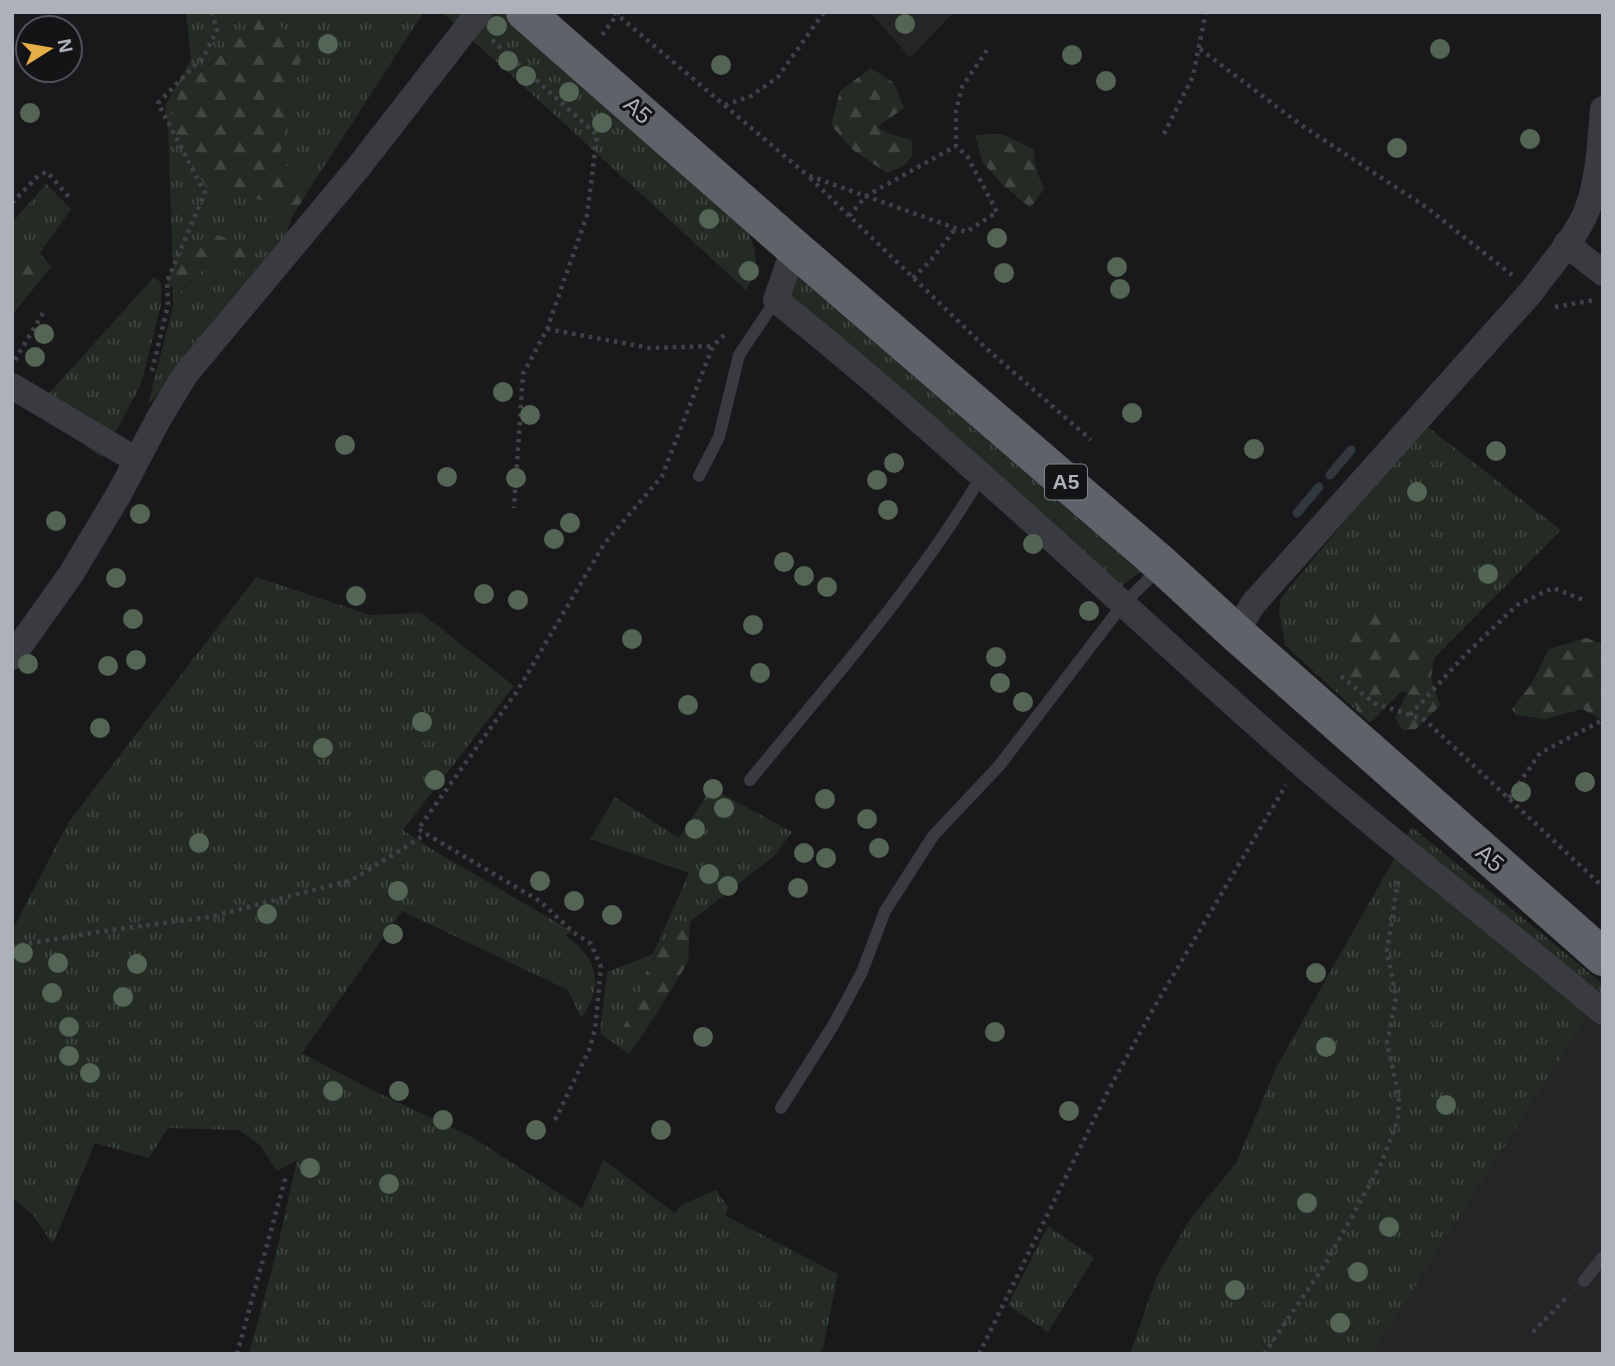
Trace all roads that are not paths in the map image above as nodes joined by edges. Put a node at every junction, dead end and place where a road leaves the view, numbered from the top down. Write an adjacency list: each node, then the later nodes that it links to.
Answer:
1 (525, 12): 5 (highway, A5 / A5)
2 (476, 17): 9 (street)
3 (1603, 109): 4 (street)
4 (1566, 244): 6 (street); 14 (street)
5 (794, 248): 7 (street); 12 (highway, A5 / A5)
6 (1603, 273)
7 (776, 300): 10 (street); 11 (lane)
8 (12, 386): 9 (street)
9 (136, 460): 15 (street)
10 (982, 475): 13 (street); 16 (lane)
11 (699, 476)
12 (1163, 565): 13 (lane); 14 (highway, A5 / A5)
13 (1123, 604): 18 (street); 19 (lane)
14 (1236, 633): 17 (highway, A5 / A5)
15 (12, 657)
16 (750, 780)
17 (1603, 957)
18 (1603, 1012)
19 (781, 1108)
20 (1603, 1257): 21 (lane)
21 (1584, 1281)

